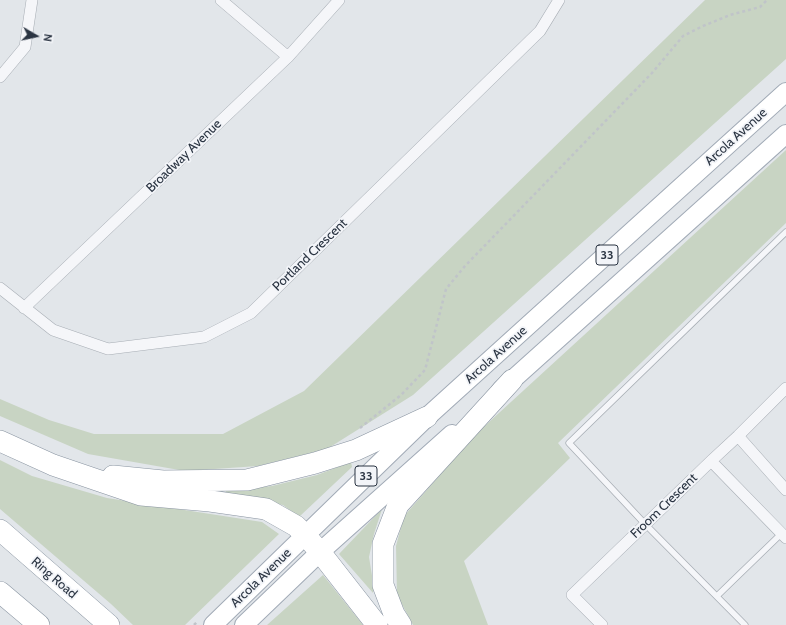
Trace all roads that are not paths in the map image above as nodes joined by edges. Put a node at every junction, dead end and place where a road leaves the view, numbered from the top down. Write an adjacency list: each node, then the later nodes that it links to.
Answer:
1 (32, 0): 6 (street)
2 (221, 0): 5 (street)
3 (339, 0): 5 (street, Broadway Avenue)
4 (559, 0): 11 (street, Portland Crescent)
5 (288, 57): 11 (street, Broadway Avenue)
6 (0, 77)
7 (786, 92): 14 (main road, Arcola Avenue / 33)
8 (786, 134): 12 (main road, Arcola Avenue / 33)
9 (786, 232): 20 (lane)
10 (0, 288): 11 (street, Portland Crescent)
11 (24, 308)
12 (512, 380): 24 (main road, Arcola Avenue / 33); 32 (highway)
13 (786, 388): 15 (street, Froom Crescent)
14 (427, 417): 18 (highway); 22 (main road, Arcola Avenue / 33)
15 (738, 436): 17 (street, Froom Crescent); 19 (street)
16 (0, 441): 18 (highway)
17 (711, 461): 20 (street, Froom Crescent); 23 (street)
18 (53, 465): 22 (highway)
19 (786, 490)
20 (645, 524): 26 (lane); 33 (street, Froom Crescent)
21 (0, 530): 28 (highway, Ring Road)
22 (306, 536): 24 (highway); 29 (main road, Arcola Avenue / 33)
23 (784, 536): 26 (lane)
24 (320, 552): 30 (main road, Arcola Avenue / 33); 31 (highway)
25 (0, 592): 27 (highway)
26 (717, 596): 34 (lane)
27 (39, 625)
28 (109, 625)
29 (212, 625)
30 (244, 625)
31 (377, 625)
32 (402, 625)
33 (602, 625)
34 (745, 625)

